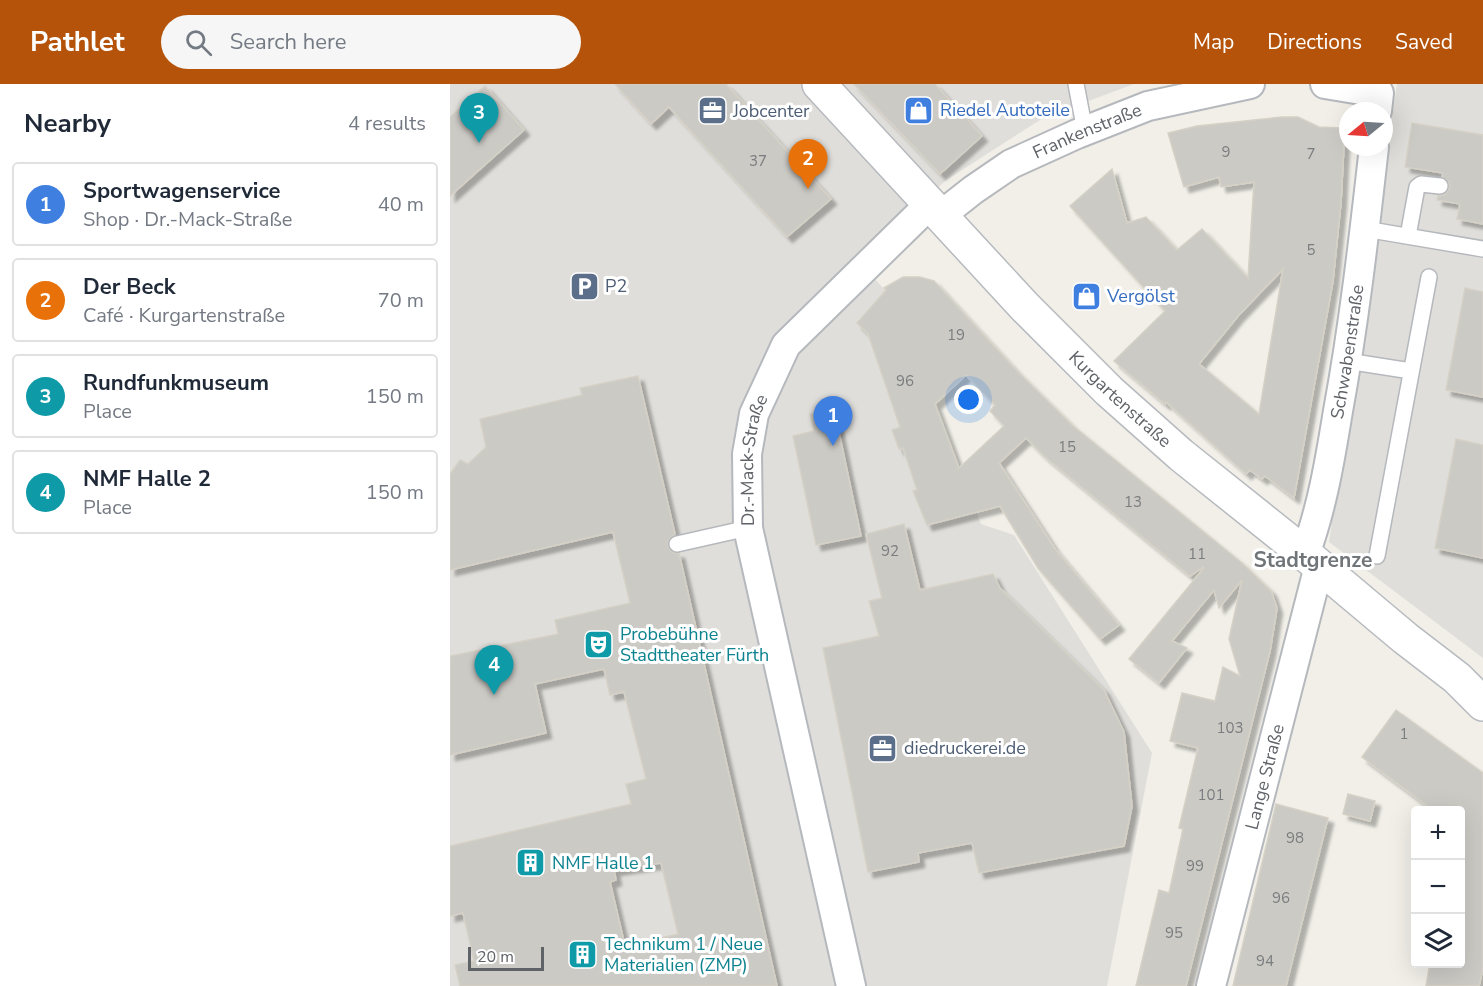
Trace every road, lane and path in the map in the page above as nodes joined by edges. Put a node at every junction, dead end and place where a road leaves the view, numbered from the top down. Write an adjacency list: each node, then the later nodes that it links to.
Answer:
1 (819, 84): 9 (street, Kurgartenstraße)
2 (1076, 84): 6 (lane)
3 (1250, 84): 6 (street, Frankenstraße)
4 (1325, 84): 5 (street)
5 (1378, 102)
6 (1085, 132): 9 (street, Frankenstraße)
7 (1373, 156): 10 (street, Schwabenstraße)
8 (1440, 186): 11 (lane)
9 (935, 210): 16 (street, Dr.-Mack-Straße); 19 (street, Kurgartenstraße)
10 (1365, 229): 11 (lane); 14 (street, Schwabenstraße)
11 (1408, 236): 12 (lane)
12 (1483, 249)
13 (1429, 277): 15 (lane)
14 (1347, 361): 15 (lane); 19 (street, Schwabenstraße)
15 (1411, 371): 18 (lane)
16 (748, 528): 17 (lane); 22 (street, Dr.-Mack-Straße)
17 (677, 544)
18 (1377, 556)
19 (1312, 560): 20 (street, Kurgartenstraße); 23 (street, Lange Straße)
20 (1470, 681): 21 (street, Kurgartenstraße)
21 (1483, 704)
22 (851, 986)
23 (1211, 986)

